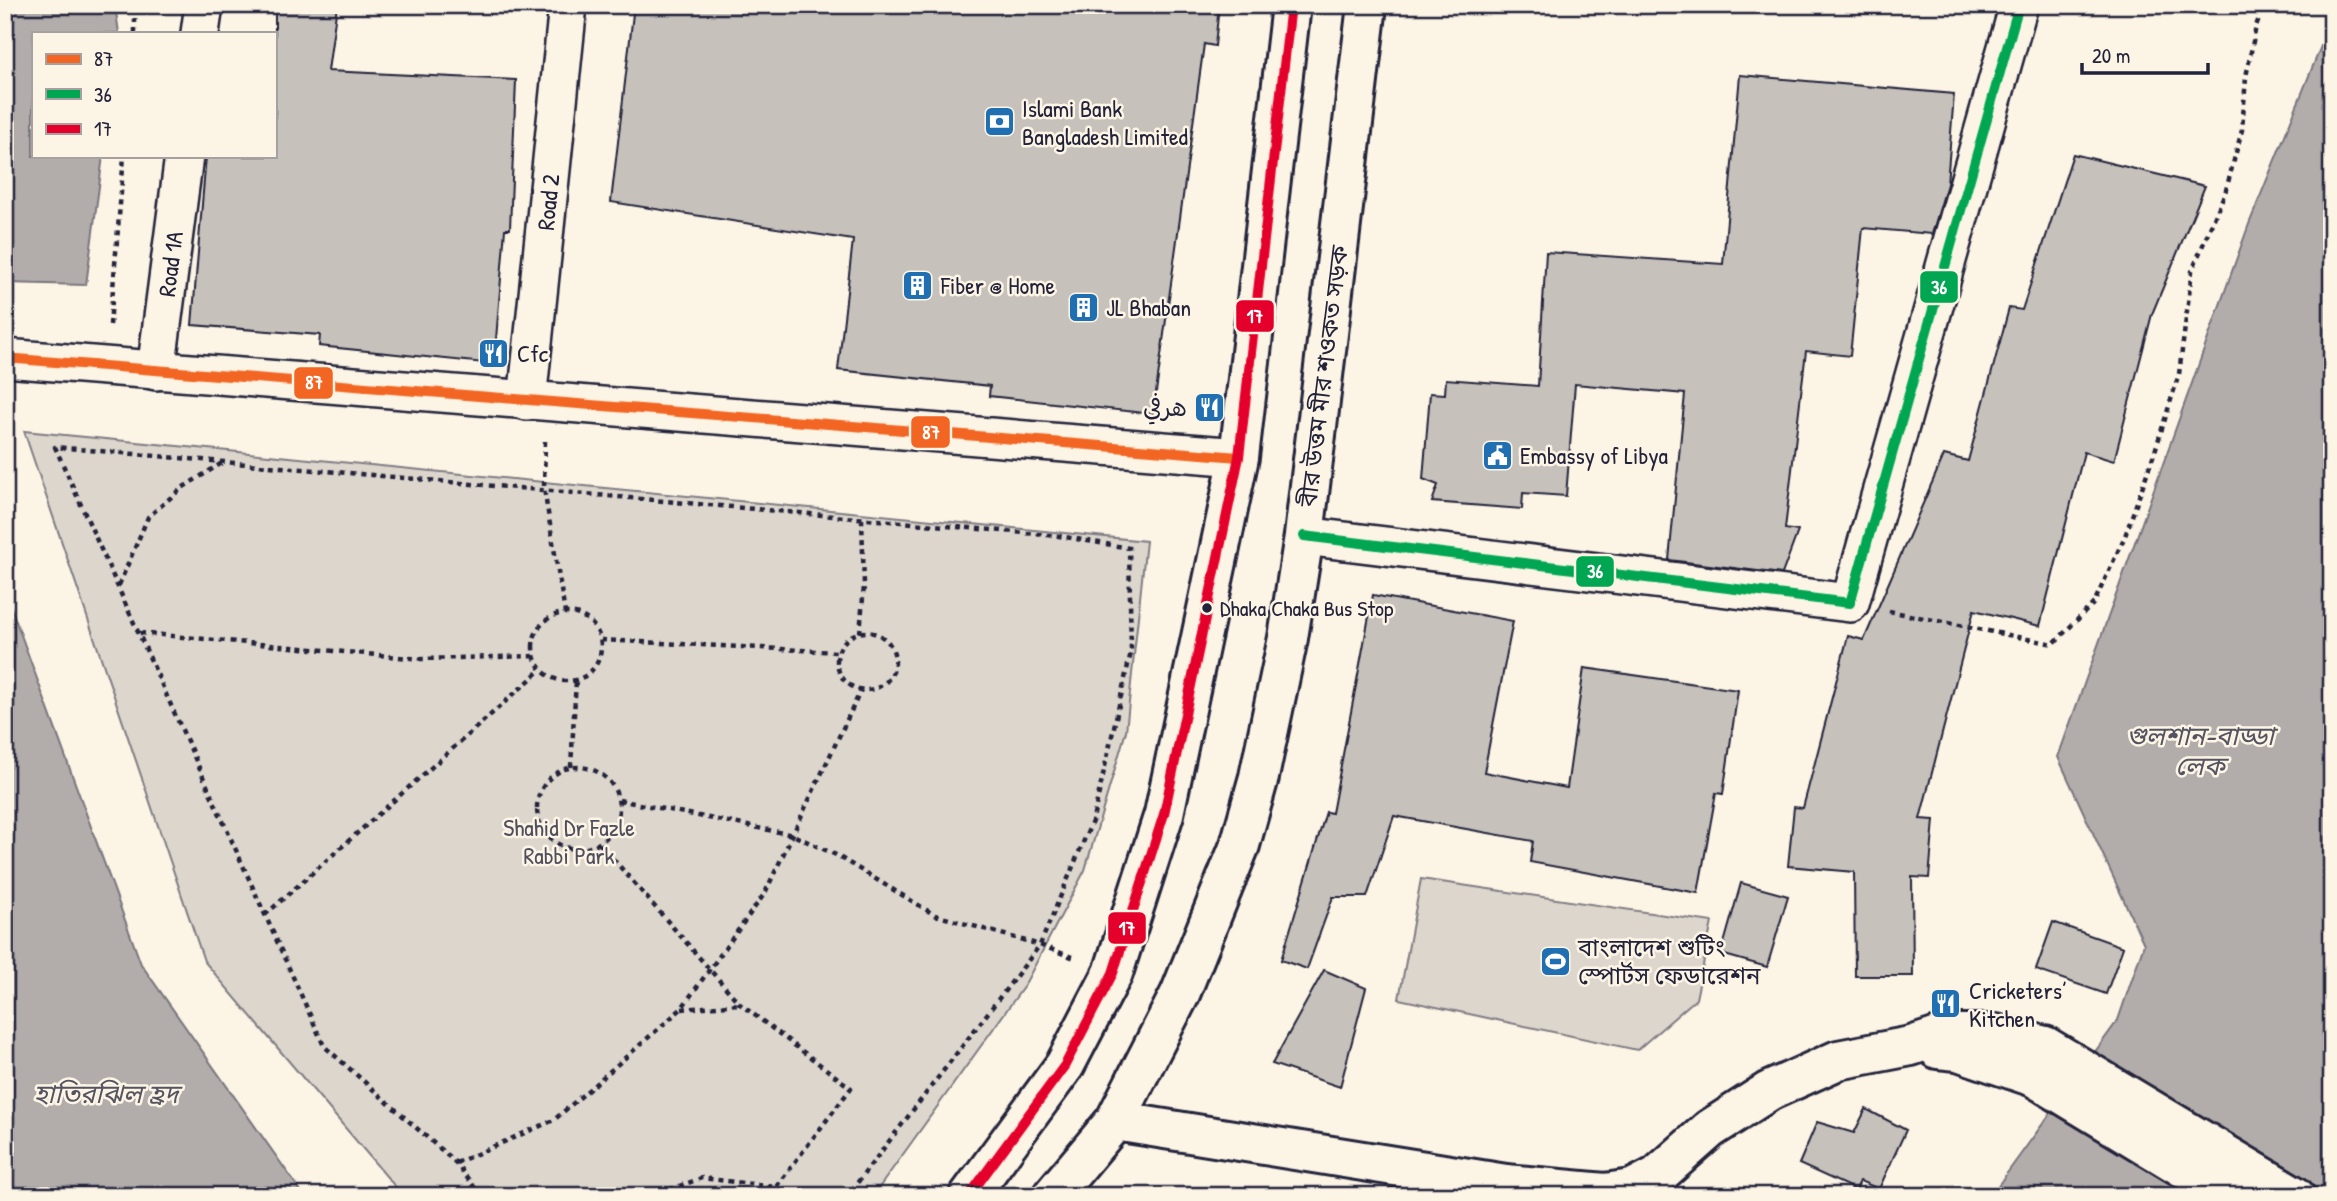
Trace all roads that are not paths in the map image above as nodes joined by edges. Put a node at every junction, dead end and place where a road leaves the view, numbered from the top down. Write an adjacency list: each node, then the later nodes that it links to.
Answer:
1 (204, 5): 6 (street)
2 (568, 5): 10 (street, Road 2)
3 (1291, 5): 11 (main road)
4 (1367, 5): 12 (main road, বীর উত্তম মীর শওকত সড়ক)
5 (2019, 5): 12 (street)
6 (200, 32)
7 (184, 158): 9 (street, Road 1A)
8 (5, 358): 9 (street)
9 (156, 371): 10 (street)
10 (536, 402): 11 (street)
11 (1239, 457): 15 (main road)
12 (1304, 537): 14 (main road, বীর উত্তম মীর শওকত সড়ক)
13 (2040, 1062): 14 (main road); 17 (main road); 18 (main road)
14 (1115, 1121): 16 (main road, বীর উত্তম মীর শওকত সড়ক)
15 (969, 1196)
16 (1052, 1196)
17 (2230, 1196)
18 (2295, 1196)

